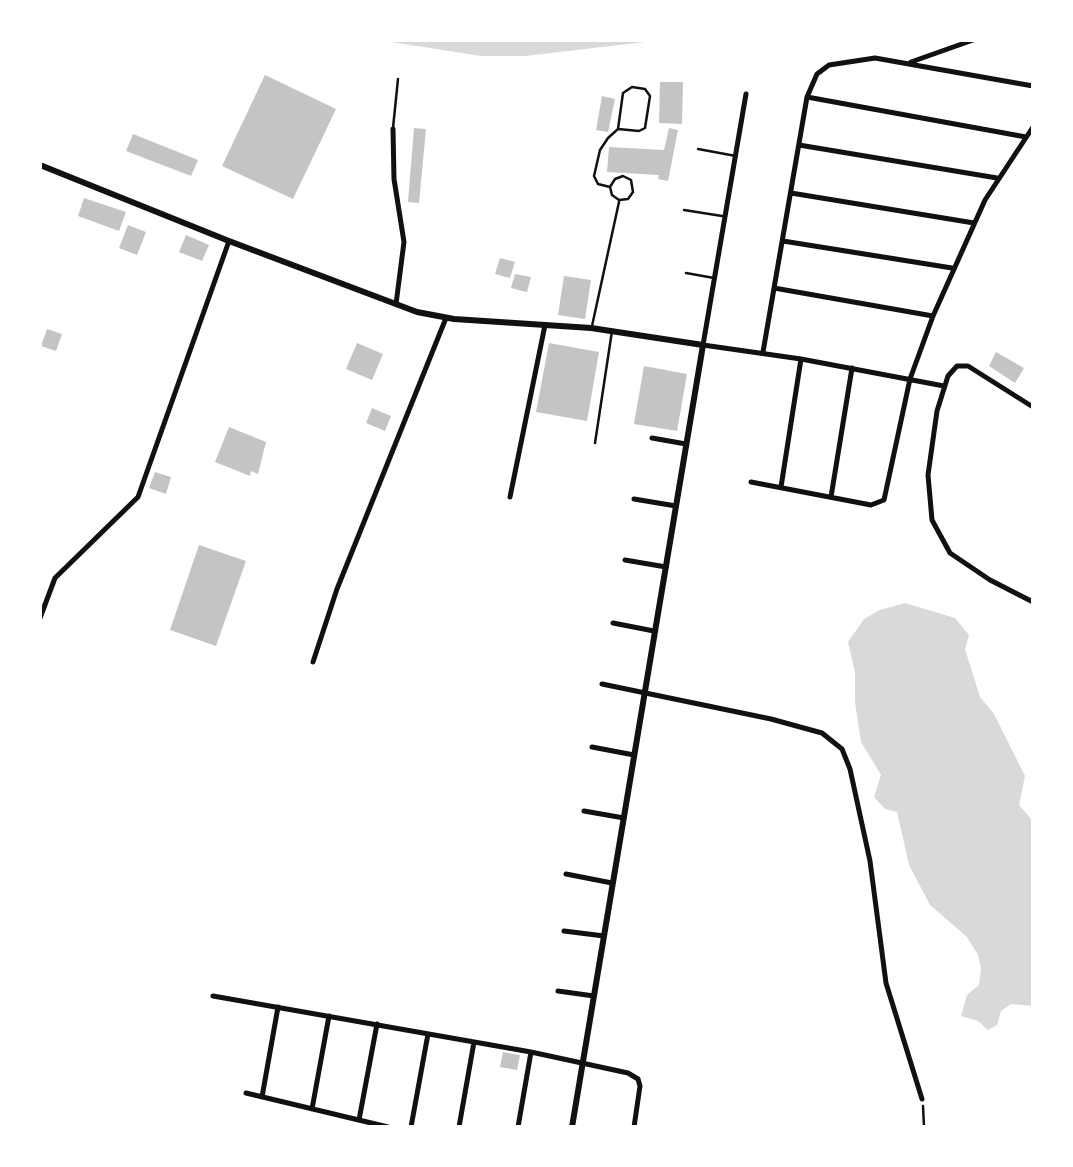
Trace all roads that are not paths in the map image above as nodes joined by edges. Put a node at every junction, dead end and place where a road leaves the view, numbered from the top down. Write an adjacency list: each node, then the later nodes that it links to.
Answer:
1 (973, 40): 2 (street)
2 (909, 64): 4 (street); 6 (street)
3 (398, 80): 8 (lane)
4 (1033, 86)
5 (746, 94): 13 (street)
6 (808, 96): 10 (street); 11 (street)
7 (1033, 127): 10 (street)
8 (393, 128): 28 (street)
9 (618, 130): 9 (lane); 16 (lane)
10 (1026, 137): 15 (street)
11 (799, 145): 15 (street); 17 (street)
12 (698, 149): 13 (lane)
13 (736, 156): 20 (street)
14 (40, 165): 22 (street)
15 (997, 178): 21 (street)
16 (610, 187): 18 (lane); 18 (lane)
17 (791, 193): 21 (street); 23 (street)
18 (619, 200): 32 (lane)
19 (684, 210): 20 (lane)
20 (725, 217): 26 (street)
21 (974, 223): 24 (street)
22 (229, 241): 28 (street); 53 (street)
23 (782, 241): 24 (street); 27 (street)
24 (954, 268): 29 (street)
25 (686, 273): 26 (lane)
26 (714, 278): 34 (street)
27 (774, 288): 29 (street); 35 (street)
28 (396, 306): 30 (street)
29 (934, 316): 38 (street)
30 (446, 318): 31 (street); 56 (street)
31 (545, 325): 32 (street); 46 (street)
32 (592, 328): 33 (street)
33 (612, 330): 34 (street); 42 (lane)
34 (703, 345): 35 (street); 43 (street)
35 (764, 352): 36 (street)
36 (801, 358): 37 (street); 45 (street)
37 (852, 368): 38 (street); 47 (street)
38 (910, 379): 39 (street); 47 (street)
39 (944, 386): 40 (street); 52 (street)
40 (1033, 406)
41 (652, 438): 43 (street)
42 (595, 443)
43 (686, 444): 49 (street)
44 (751, 482): 45 (street)
45 (780, 487): 47 (street)
46 (510, 497)
47 (832, 497)
48 (634, 499): 49 (street)
49 (676, 506): 51 (street)
50 (625, 560): 51 (street)
51 (666, 567): 55 (street)
52 (1033, 602)
53 (40, 618)
54 (613, 622): 55 (street)
55 (655, 631): 58 (street)
56 (313, 662)
57 (602, 684): 58 (street)
58 (645, 691): 60 (street); 79 (street)
59 (592, 747): 60 (street)
60 (634, 755): 62 (street)
61 (584, 810): 62 (street)
62 (624, 818): 64 (street)
63 (566, 874): 64 (street)
64 (613, 883): 66 (street)
65 (564, 931): 66 (street)
66 (604, 936): 69 (street)
67 (558, 990): 69 (street)
68 (213, 996): 70 (street)
69 (594, 996): 76 (street)
70 (278, 1007): 71 (street); 78 (street)
71 (329, 1016): 72 (street); 80 (street)
72 (376, 1024): 73 (street); 81 (street)
73 (428, 1034): 74 (street); 83 (street)
74 (474, 1042): 75 (street); 84 (street)
75 (531, 1052): 76 (street); 85 (street)
76 (583, 1063): 86 (street); 87 (street)
77 (246, 1093): 78 (street)
78 (262, 1097): 80 (street)
79 (922, 1100)
80 (312, 1109): 81 (street)
81 (359, 1120): 82 (street)
82 (388, 1127)
83 (411, 1127)
84 (459, 1127)
85 (518, 1127)
86 (572, 1127)
87 (634, 1127)

